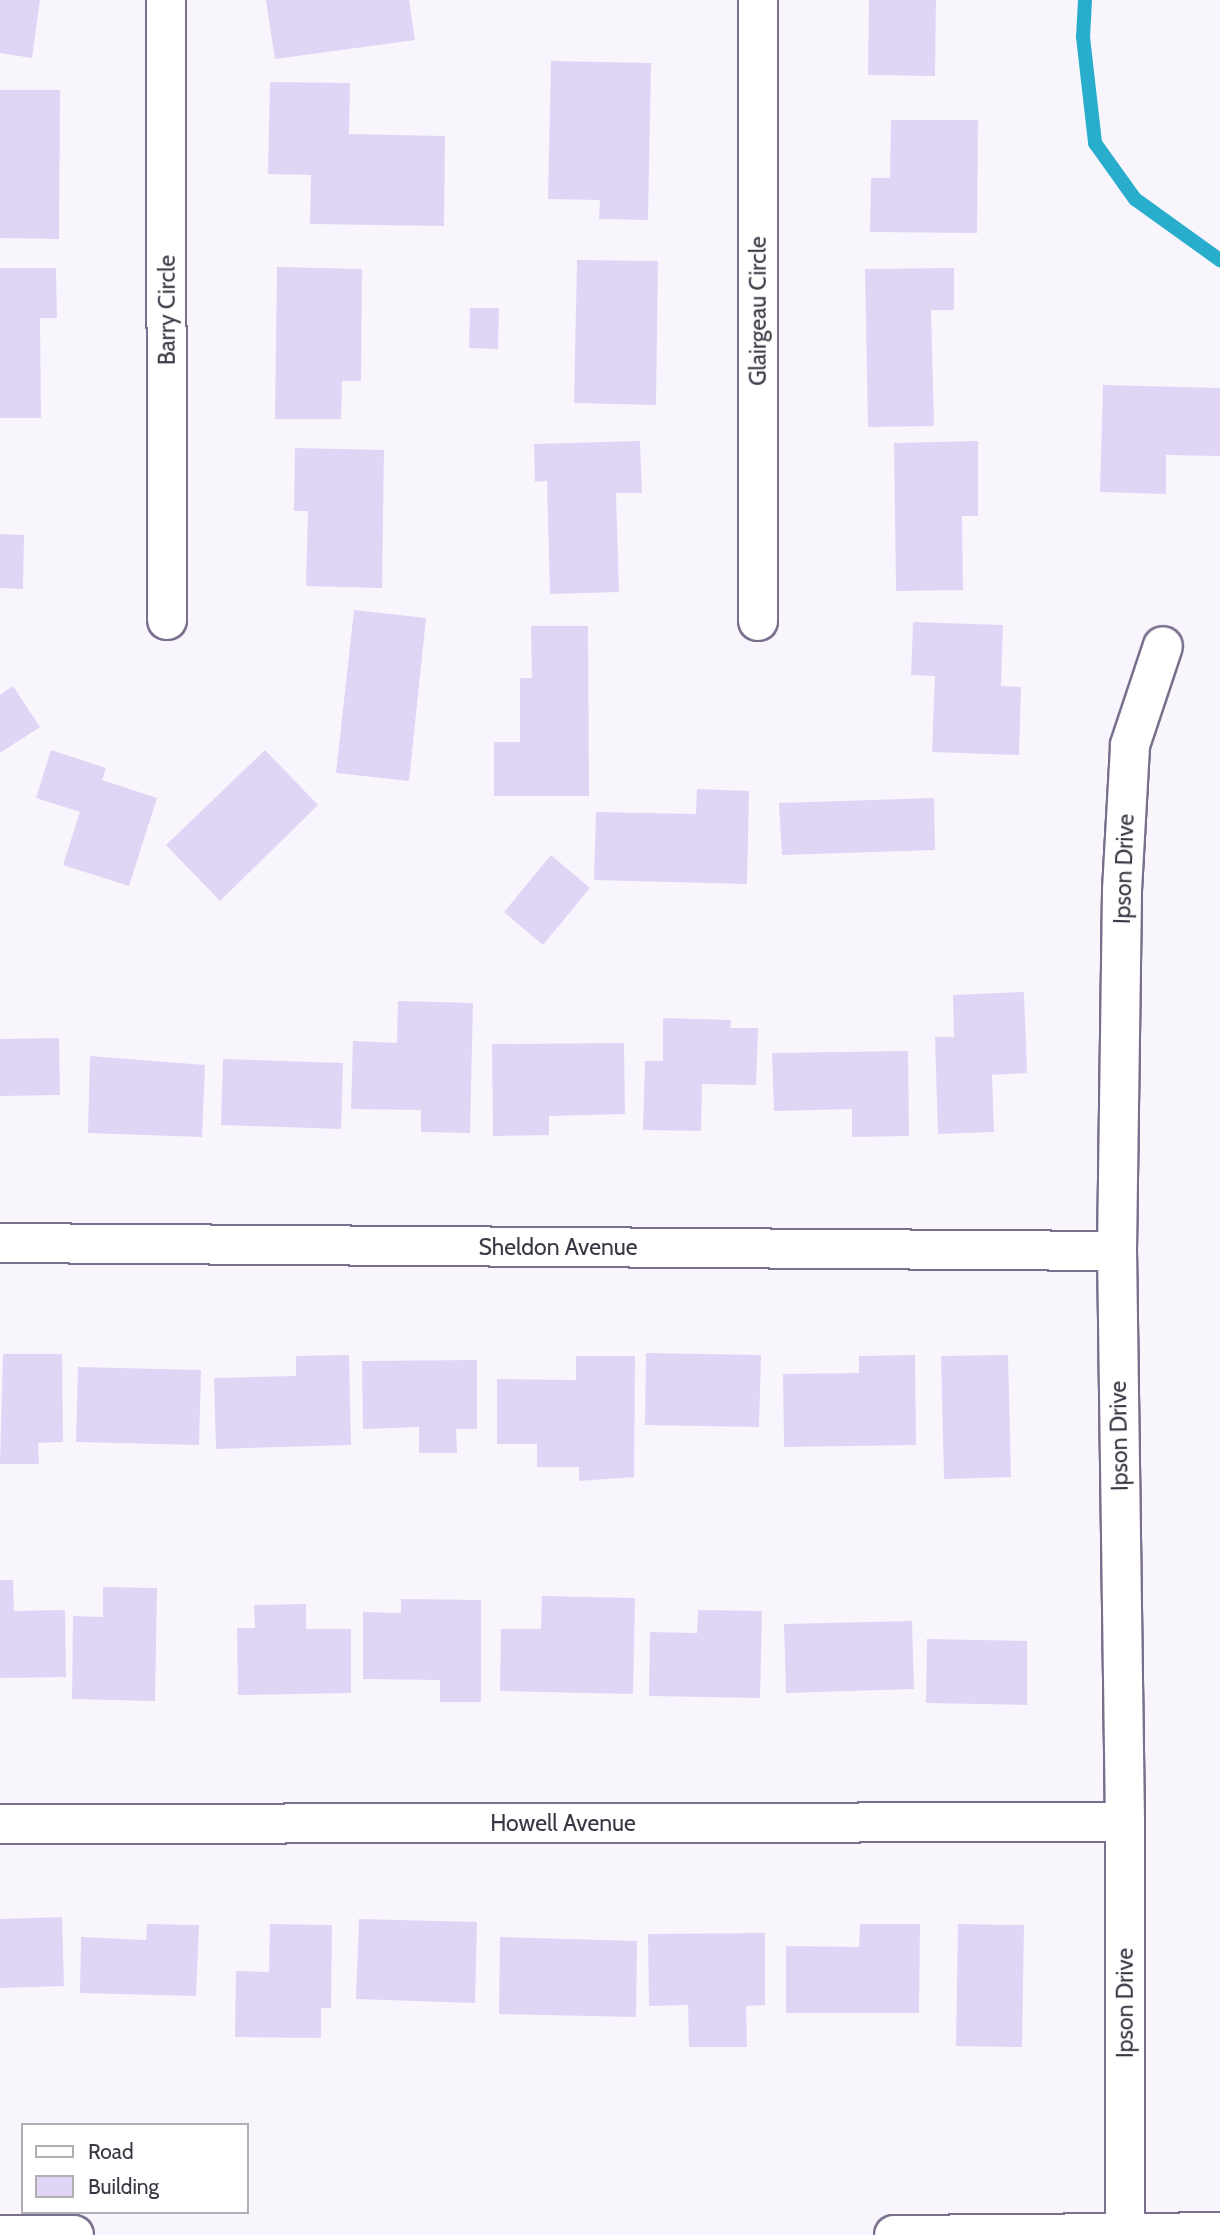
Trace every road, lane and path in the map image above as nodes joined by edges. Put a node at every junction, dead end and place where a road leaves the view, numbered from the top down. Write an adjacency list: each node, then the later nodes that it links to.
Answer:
1 (166, 0): 3 (street, Barry Circle)
2 (758, 0): 4 (street, Glairgeau Circle)
3 (167, 620)
4 (758, 621)
5 (1163, 646): 7 (street, Ipson Drive)
6 (0, 1243): 7 (street, Sheldon Avenue)
7 (1116, 1251): 8 (street, Ipson Drive)
8 (1125, 1822): 9 (street, Howell Avenue); 10 (street, Ipson Drive)
9 (0, 1824)
10 (1125, 2232): 11 (street); 14 (street)
11 (1220, 2232)
12 (0, 2235): 13 (street)
13 (74, 2235)
14 (894, 2235)

